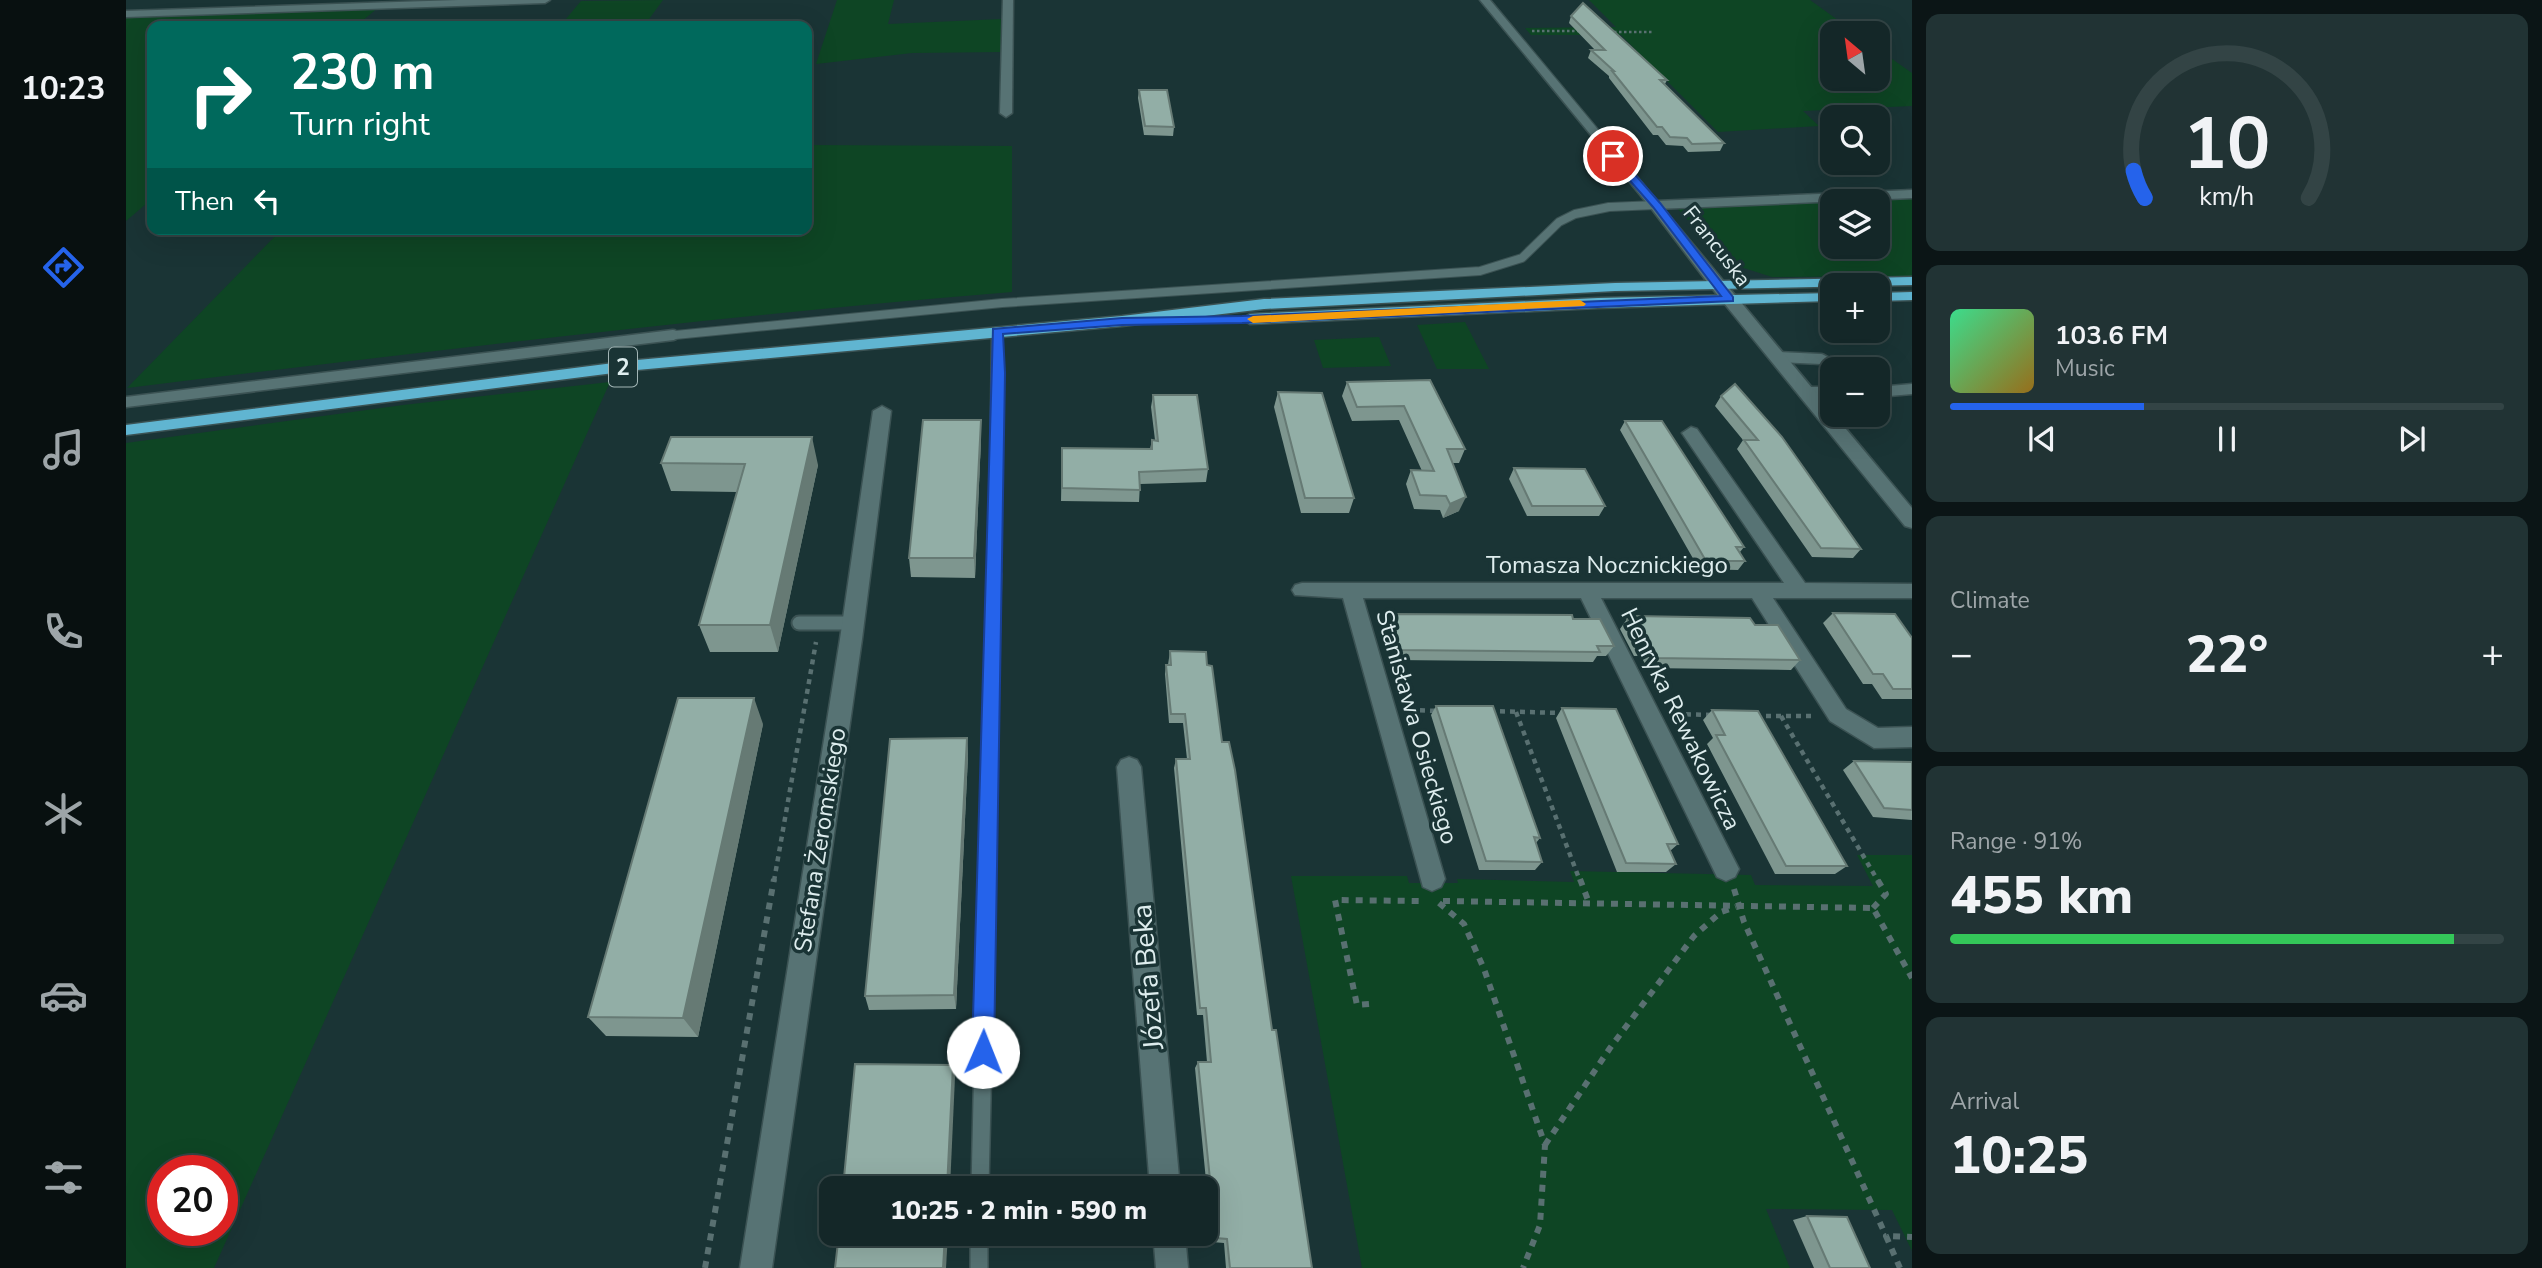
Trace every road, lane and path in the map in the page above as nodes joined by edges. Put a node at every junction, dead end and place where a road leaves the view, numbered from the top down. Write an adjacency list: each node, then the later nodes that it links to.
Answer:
1 (545, 0): 4 (street)
2 (1008, 0): 9 (street)
3 (1485, 0): 5 (street, Francuska)
4 (126, 14)
5 (1510, 31): 6 (path); 11 (street, Francuska)
6 (1587, 32)
7 (1600, 32): 8 (path)
8 (1652, 32)
9 (1006, 113)
10 (1912, 194): 11 (street)
11 (1656, 205): 13 (street, Francuska); 26 (lane)
12 (1912, 281): 13 (highway, 2)
13 (1716, 284): 17 (street, Francuska); 18 (highway, 2)
14 (1912, 296): 16 (highway)
15 (1820, 297): 17 (highway, 2)
16 (1890, 297)
17 (1729, 299): 18 (highway, 2); 20 (street, Francuska)
18 (1122, 321): 19 (highway, 2)
19 (997, 331): 28 (highway, 2); 63 (lane)
20 (1776, 357): 21 (lane); 24 (street, Francuska)
21 (1820, 359)
22 (1912, 389): 23 (street)
23 (1890, 390)
24 (1807, 392): 25 (street); 30 (street, Francuska)
25 (1820, 392)
26 (126, 402)
27 (882, 411): 39 (street, Stefana Żeromskiego)
28 (126, 430)
29 (1692, 433): 33 (street)
30 (1912, 521)
31 (1302, 590): 32 (street, Tomasza Nocznickiego)
32 (1351, 590): 35 (street, Tomasza Nocznickiego); 40 (street, Stanisława Osieckiego)
33 (1800, 591): 34 (street, Tomasza Nocznickiego); 36 (street, Tomasza Nocznickiego)
34 (1912, 591)
35 (1588, 592): 36 (street, Tomasza Nocznickiego); 45 (street, Henryka Rewakowicza)
36 (1759, 593): 47 (street)
37 (799, 623): 38 (lane)
38 (819, 623): 39 (lane); 69 (path)
39 (853, 623): 70 (street, Stefana Żeromskiego)
40 (1384, 710): 41 (path); 53 (street, Stanisława Osieckiego)
41 (1450, 711)
42 (1476, 711): 43 (path)
43 (1516, 712): 44 (path); 55 (path)
44 (1569, 713)
45 (1649, 714): 46 (path); 52 (street, Henryka Rewakowicza)
46 (1715, 715)
47 (1838, 715): 49 (path); 50 (street)
48 (1755, 716): 49 (path)
49 (1781, 716): 57 (path)
50 (1912, 737)
51 (1129, 767): 64 (street, Józefa Beka)
52 (1726, 869)
53 (1432, 879)
54 (1437, 901): 55 (path); 61 (path); 62 (path)
55 (1589, 903): 56 (path)
56 (1740, 905): 57 (path); 62 (path); 65 (path)
57 (1873, 908): 59 (path)
58 (1892, 956): 59 (path)
59 (1900, 957): 60 (path)
60 (1912, 978)
61 (1369, 1004)
62 (1545, 1145): 73 (path)
63 (980, 1176)
64 (1164, 1176)
65 (1886, 1236): 66 (path); 74 (path)
66 (1912, 1237)
67 (979, 1246): 71 (lane)
68 (1170, 1246): 72 (street)
69 (705, 1268)
70 (756, 1268)
71 (979, 1268)
72 (1171, 1268)
73 (1523, 1268)
74 (1900, 1268)

